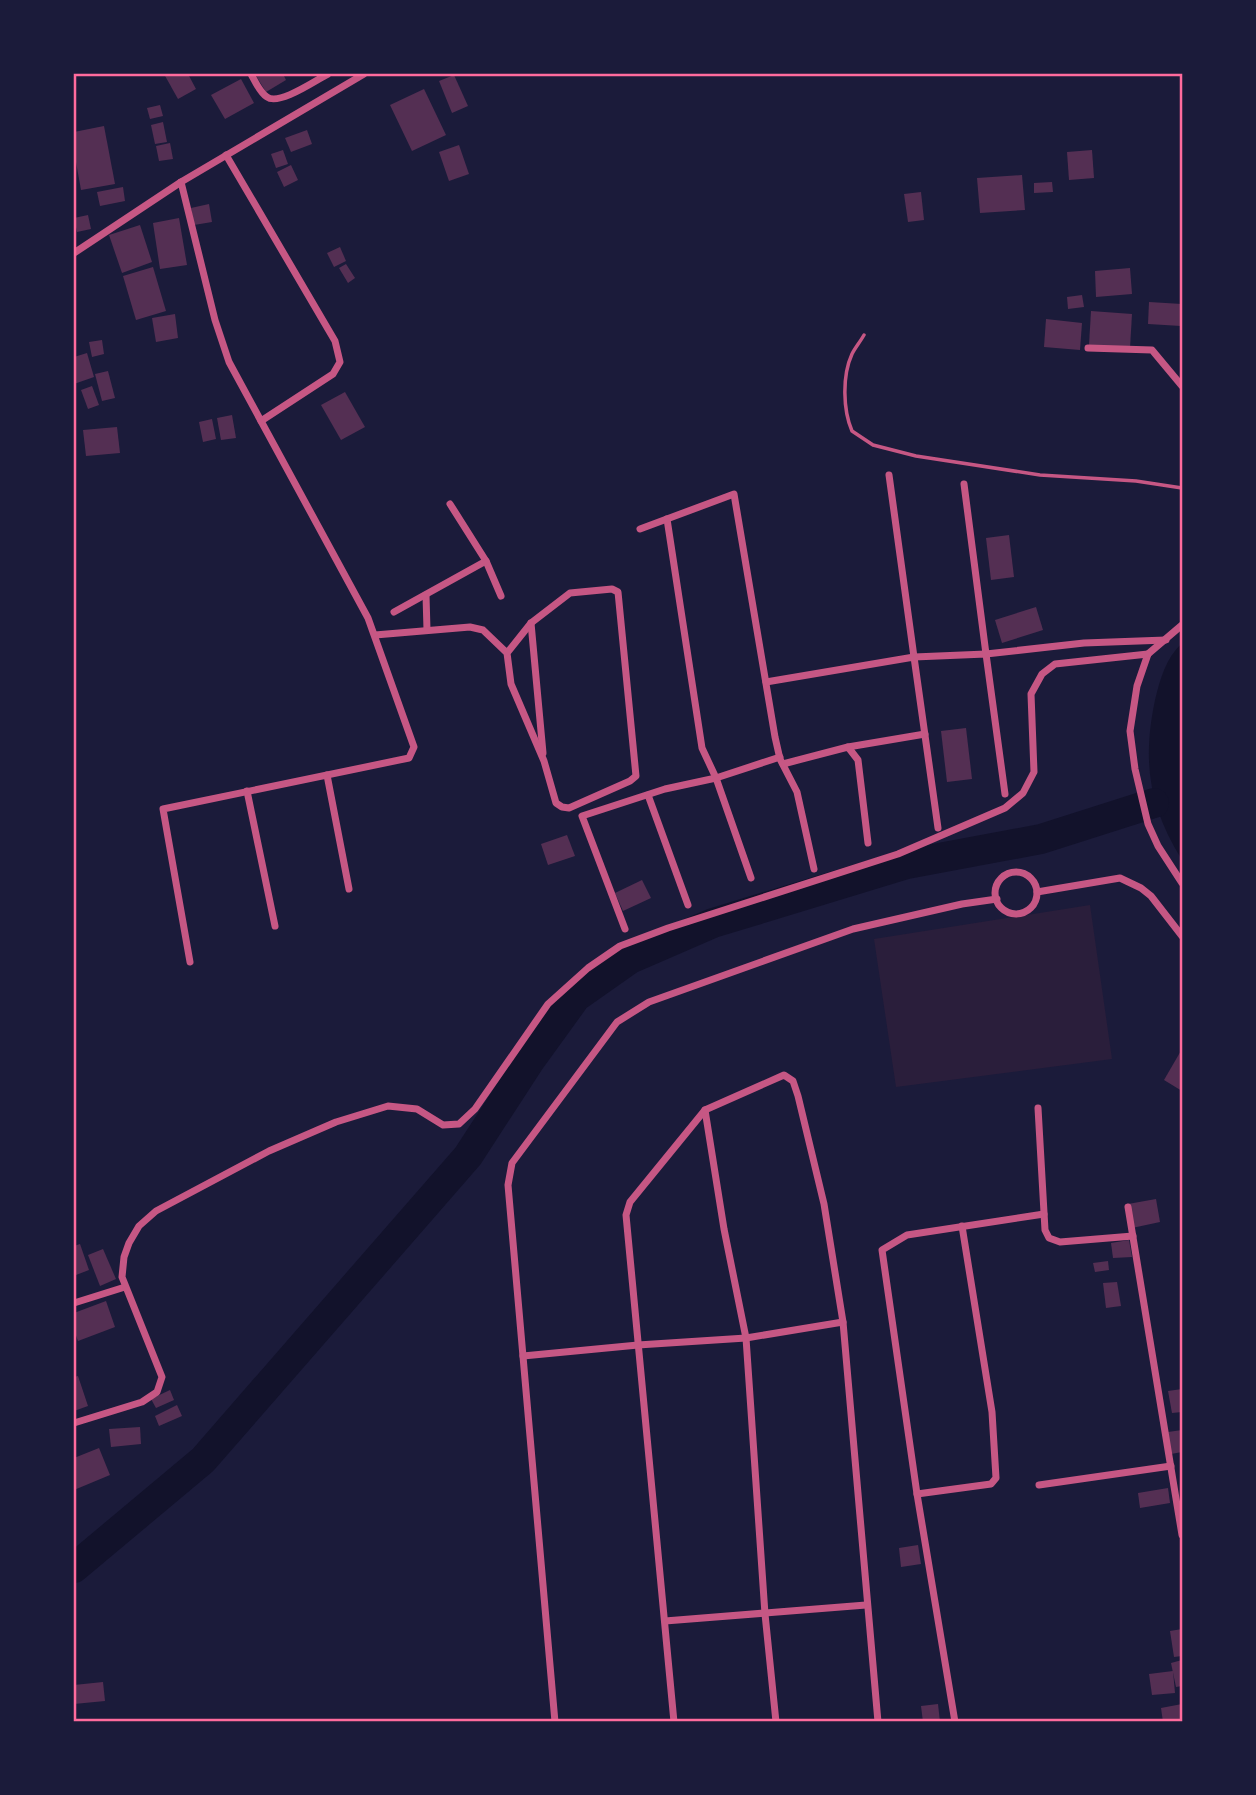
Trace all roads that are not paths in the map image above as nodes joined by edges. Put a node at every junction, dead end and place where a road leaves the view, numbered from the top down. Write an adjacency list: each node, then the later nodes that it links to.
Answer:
1 (251, 74): 2 (street)
2 (328, 74)
3 (364, 74): 4 (street)
4 (226, 155): 5 (street); 10 (street)
5 (181, 182): 6 (street); 10 (street)
6 (74, 253)
7 (864, 335): 13 (lane)
8 (1088, 348): 9 (street)
9 (1182, 386)
10 (261, 421): 24 (street)
11 (888, 475): 29 (street)
12 (964, 484): 27 (street)
13 (1182, 488)
14 (450, 504): 17 (street)
15 (667, 519): 16 (street); 30 (street); 36 (street)
16 (640, 529)
17 (486, 561): 18 (street); 19 (street)
18 (426, 595): 20 (street); 23 (street)
19 (501, 596)
20 (394, 612)
21 (531, 623): 26 (street); 33 (street); 33 (street)
22 (1182, 625): 25 (street)
23 (428, 631): 24 (street); 26 (street)
24 (375, 635): 35 (street)
25 (1166, 640): 27 (street); 28 (street)
26 (507, 653): 33 (street)
27 (986, 653): 29 (street); 38 (street)
28 (1149, 654): 44 (street); 59 (street)
29 (915, 657): 30 (street); 31 (street)
30 (766, 682): 34 (street)
31 (925, 734): 32 (street); 40 (street)
32 (848, 747): 34 (street); 41 (street)
33 (544, 761)
34 (781, 761): 36 (street); 42 (street)
35 (327, 775): 37 (street); 45 (street)
36 (716, 778): 39 (street); 43 (street)
37 (247, 791): 49 (street); 52 (street)
38 (1005, 794)
39 (648, 795): 48 (street); 50 (street)
40 (938, 828)
41 (868, 844)
42 (814, 869)
43 (751, 878)
44 (1182, 883)
45 (349, 889)
46 (1037, 892): 47 (street); 47 (street); 51 (street)
47 (996, 898): 64 (street)
48 (688, 905)
49 (275, 926)
50 (625, 929)
51 (1182, 936)
52 (190, 962)
53 (1038, 1108): 56 (street)
54 (705, 1110): 61 (street); 62 (street); 63 (street)
55 (1128, 1207): 58 (street)
56 (1044, 1214): 57 (street); 58 (street)
57 (962, 1226): 70 (street); 70 (street)
58 (1133, 1236): 66 (street)
59 (125, 1287): 60 (street); 65 (street)
60 (74, 1303)
61 (843, 1322): 62 (street); 72 (street)
62 (746, 1339): 63 (street); 73 (street)
63 (638, 1345): 64 (street); 74 (street)
64 (523, 1356): 75 (street)
65 (74, 1423)
66 (1171, 1466): 68 (street); 69 (street)
67 (1182, 1480): 68 (street)
68 (1173, 1481): 71 (street)
69 (1039, 1485)
70 (917, 1493): 79 (street)
71 (1182, 1535)
72 (866, 1605): 73 (street); 78 (street)
73 (765, 1614): 74 (street); 77 (street)
74 (665, 1621): 76 (street)
75 (555, 1721)
76 (674, 1721)
77 (776, 1721)
78 (878, 1721)
79 (954, 1721)

